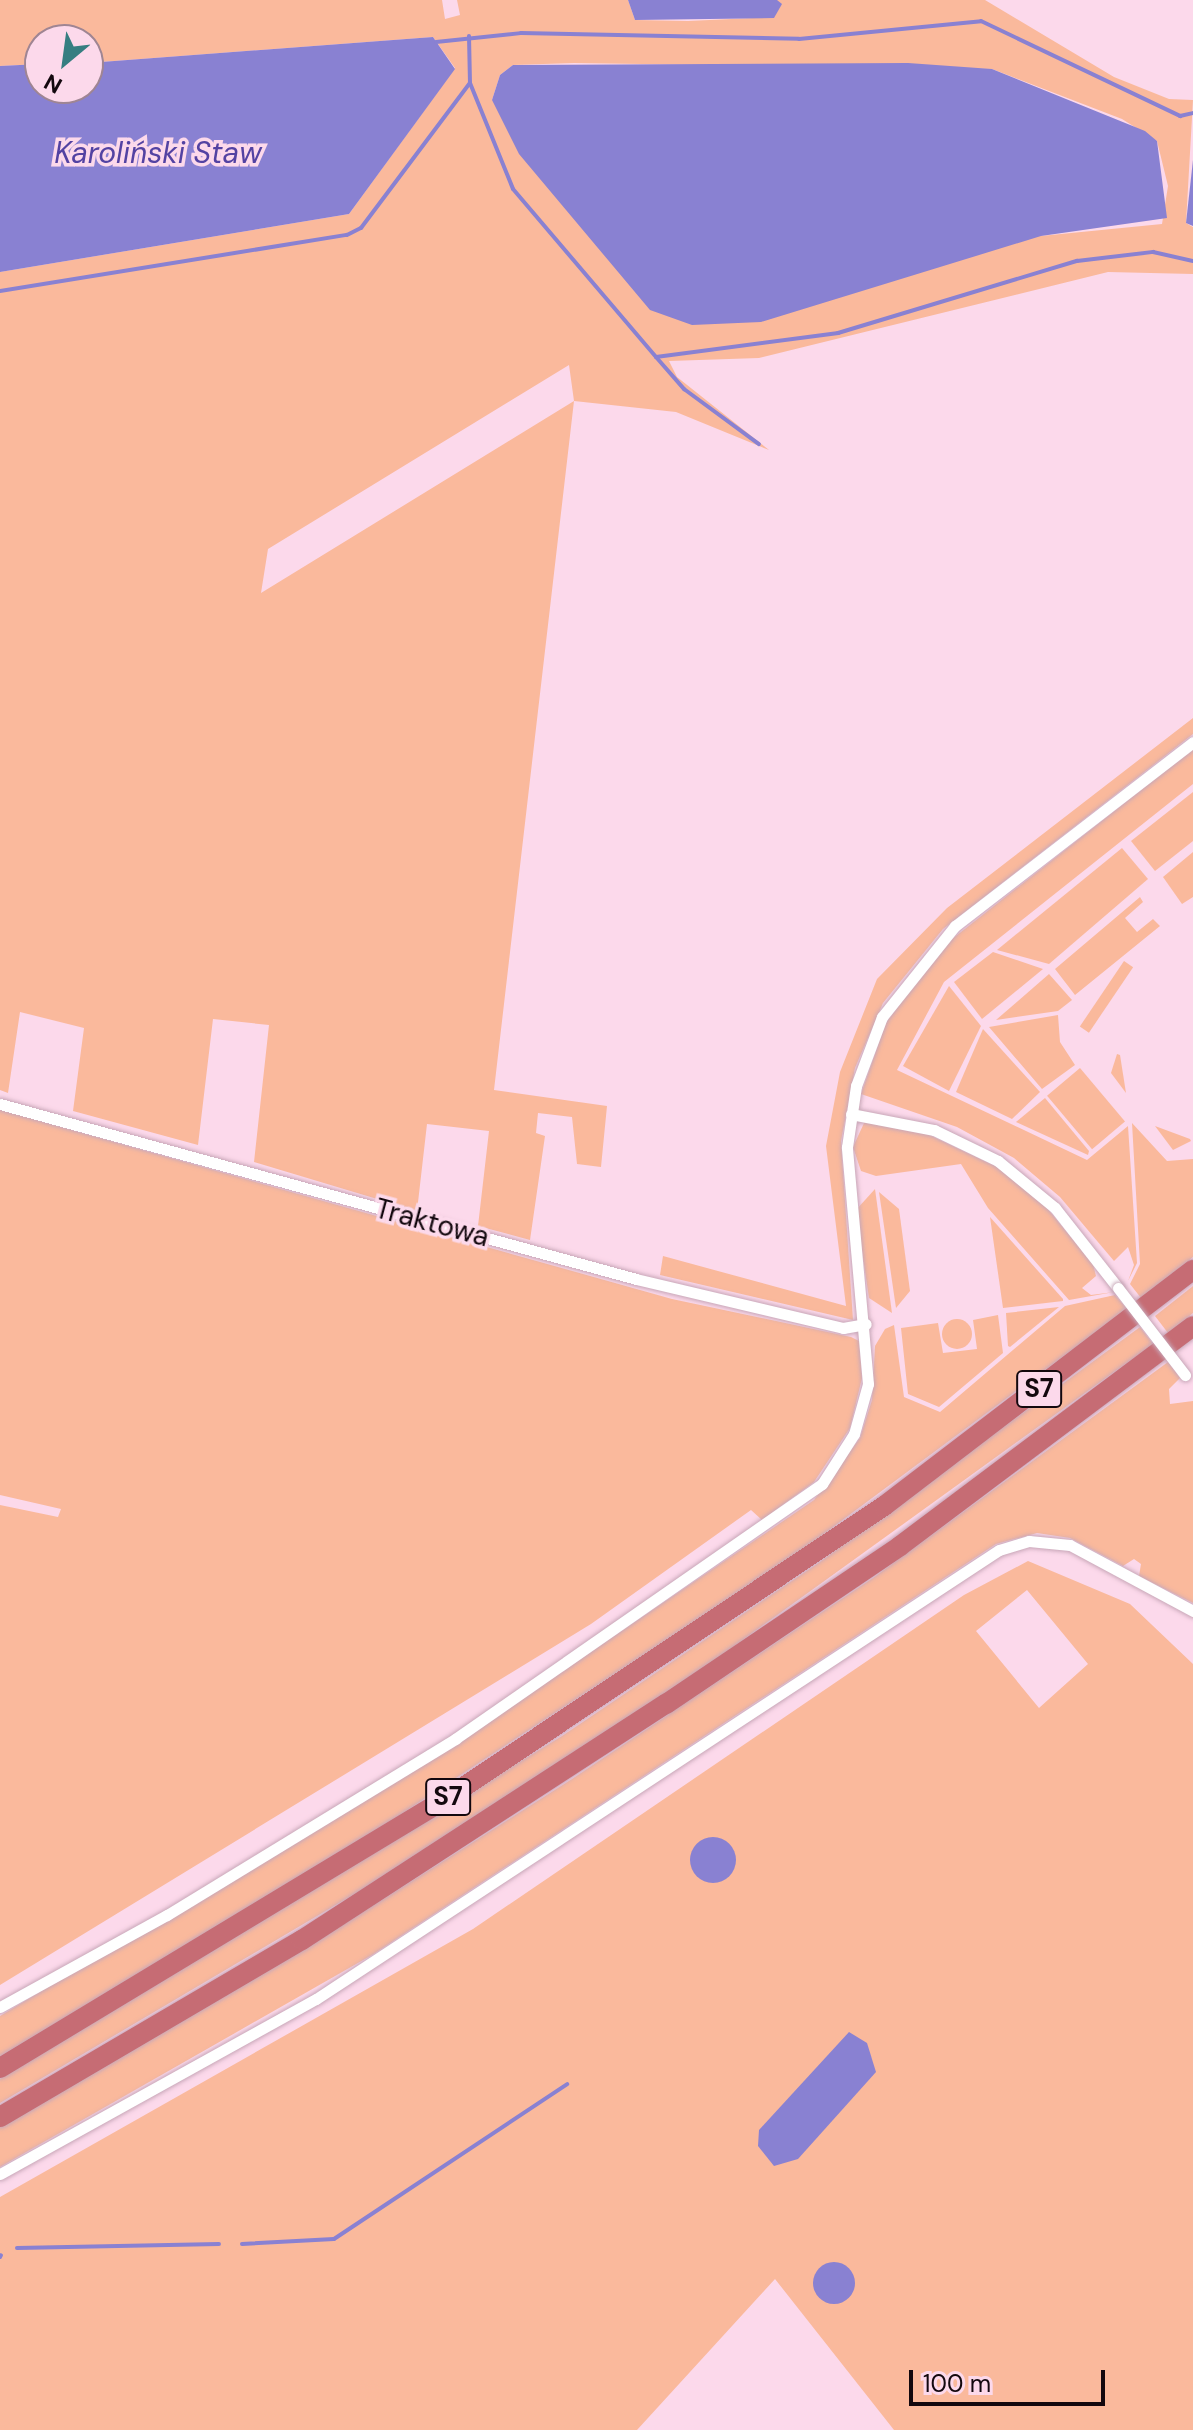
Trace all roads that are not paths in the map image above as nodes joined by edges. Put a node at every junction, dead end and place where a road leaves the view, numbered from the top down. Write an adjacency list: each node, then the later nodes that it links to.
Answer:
1 (1193, 742): 3 (street)
2 (0, 1104): 5 (street, Traktowa)
3 (851, 1114): 5 (street); 9 (street, bridge)
4 (1193, 1270): 12 (highway, S7)
5 (866, 1324): 11 (street)
6 (1193, 1326): 8 (highway, S7)
7 (1193, 1343): 8 (highway)
8 (1132, 1375): 13 (highway, S7)
9 (1189, 1380)
10 (1193, 1611): 14 (street)
11 (0, 2007)
12 (0, 2068)
13 (0, 2117)
14 (0, 2174)

